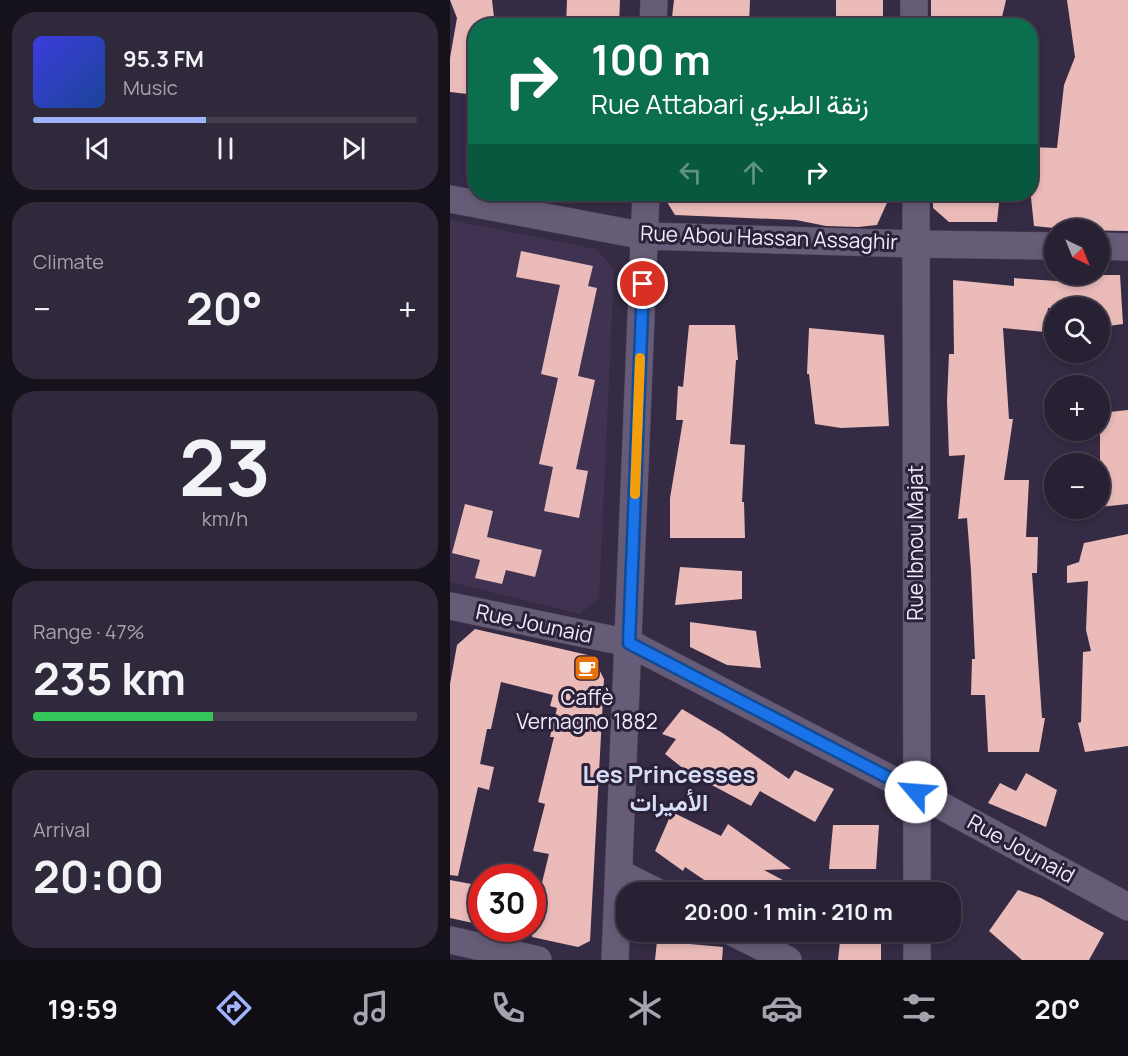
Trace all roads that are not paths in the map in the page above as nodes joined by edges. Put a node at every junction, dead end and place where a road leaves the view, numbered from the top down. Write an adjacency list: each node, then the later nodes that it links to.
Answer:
1 (654, 0): 3 (street)
2 (914, 0): 4 (street)
3 (653, 18)
4 (914, 18)
5 (450, 199): 8 (street, Rue Abou Hassan Assaghir)
6 (646, 201): 8 (street)
7 (916, 201): 9 (street, Rue Ibnou Majat)
8 (645, 236): 9 (street, Rue Abou Hassan Assaghir); 14 (street)
9 (916, 244): 10 (street, Rue Abou Hassan Assaghir); 15 (street, Rue Ibnou Majat)
10 (1044, 246)
11 (1110, 246): 12 (street)
12 (1128, 247)
13 (450, 606): 14 (street, Rue Jounaid)
14 (629, 643): 15 (street, Rue Jounaid); 16 (street)
15 (916, 792): 18 (street, Rue Ibnou Majat); 19 (street, Rue Jounaid)
16 (619, 873): 17 (street); 24 (street)
17 (637, 882)
18 (917, 882)
19 (1128, 907)
20 (450, 940): 23 (street)
21 (752, 942): 25 (street)
22 (917, 942): 26 (street)
23 (538, 960)
24 (615, 960)
25 (788, 960)
26 (917, 960)

